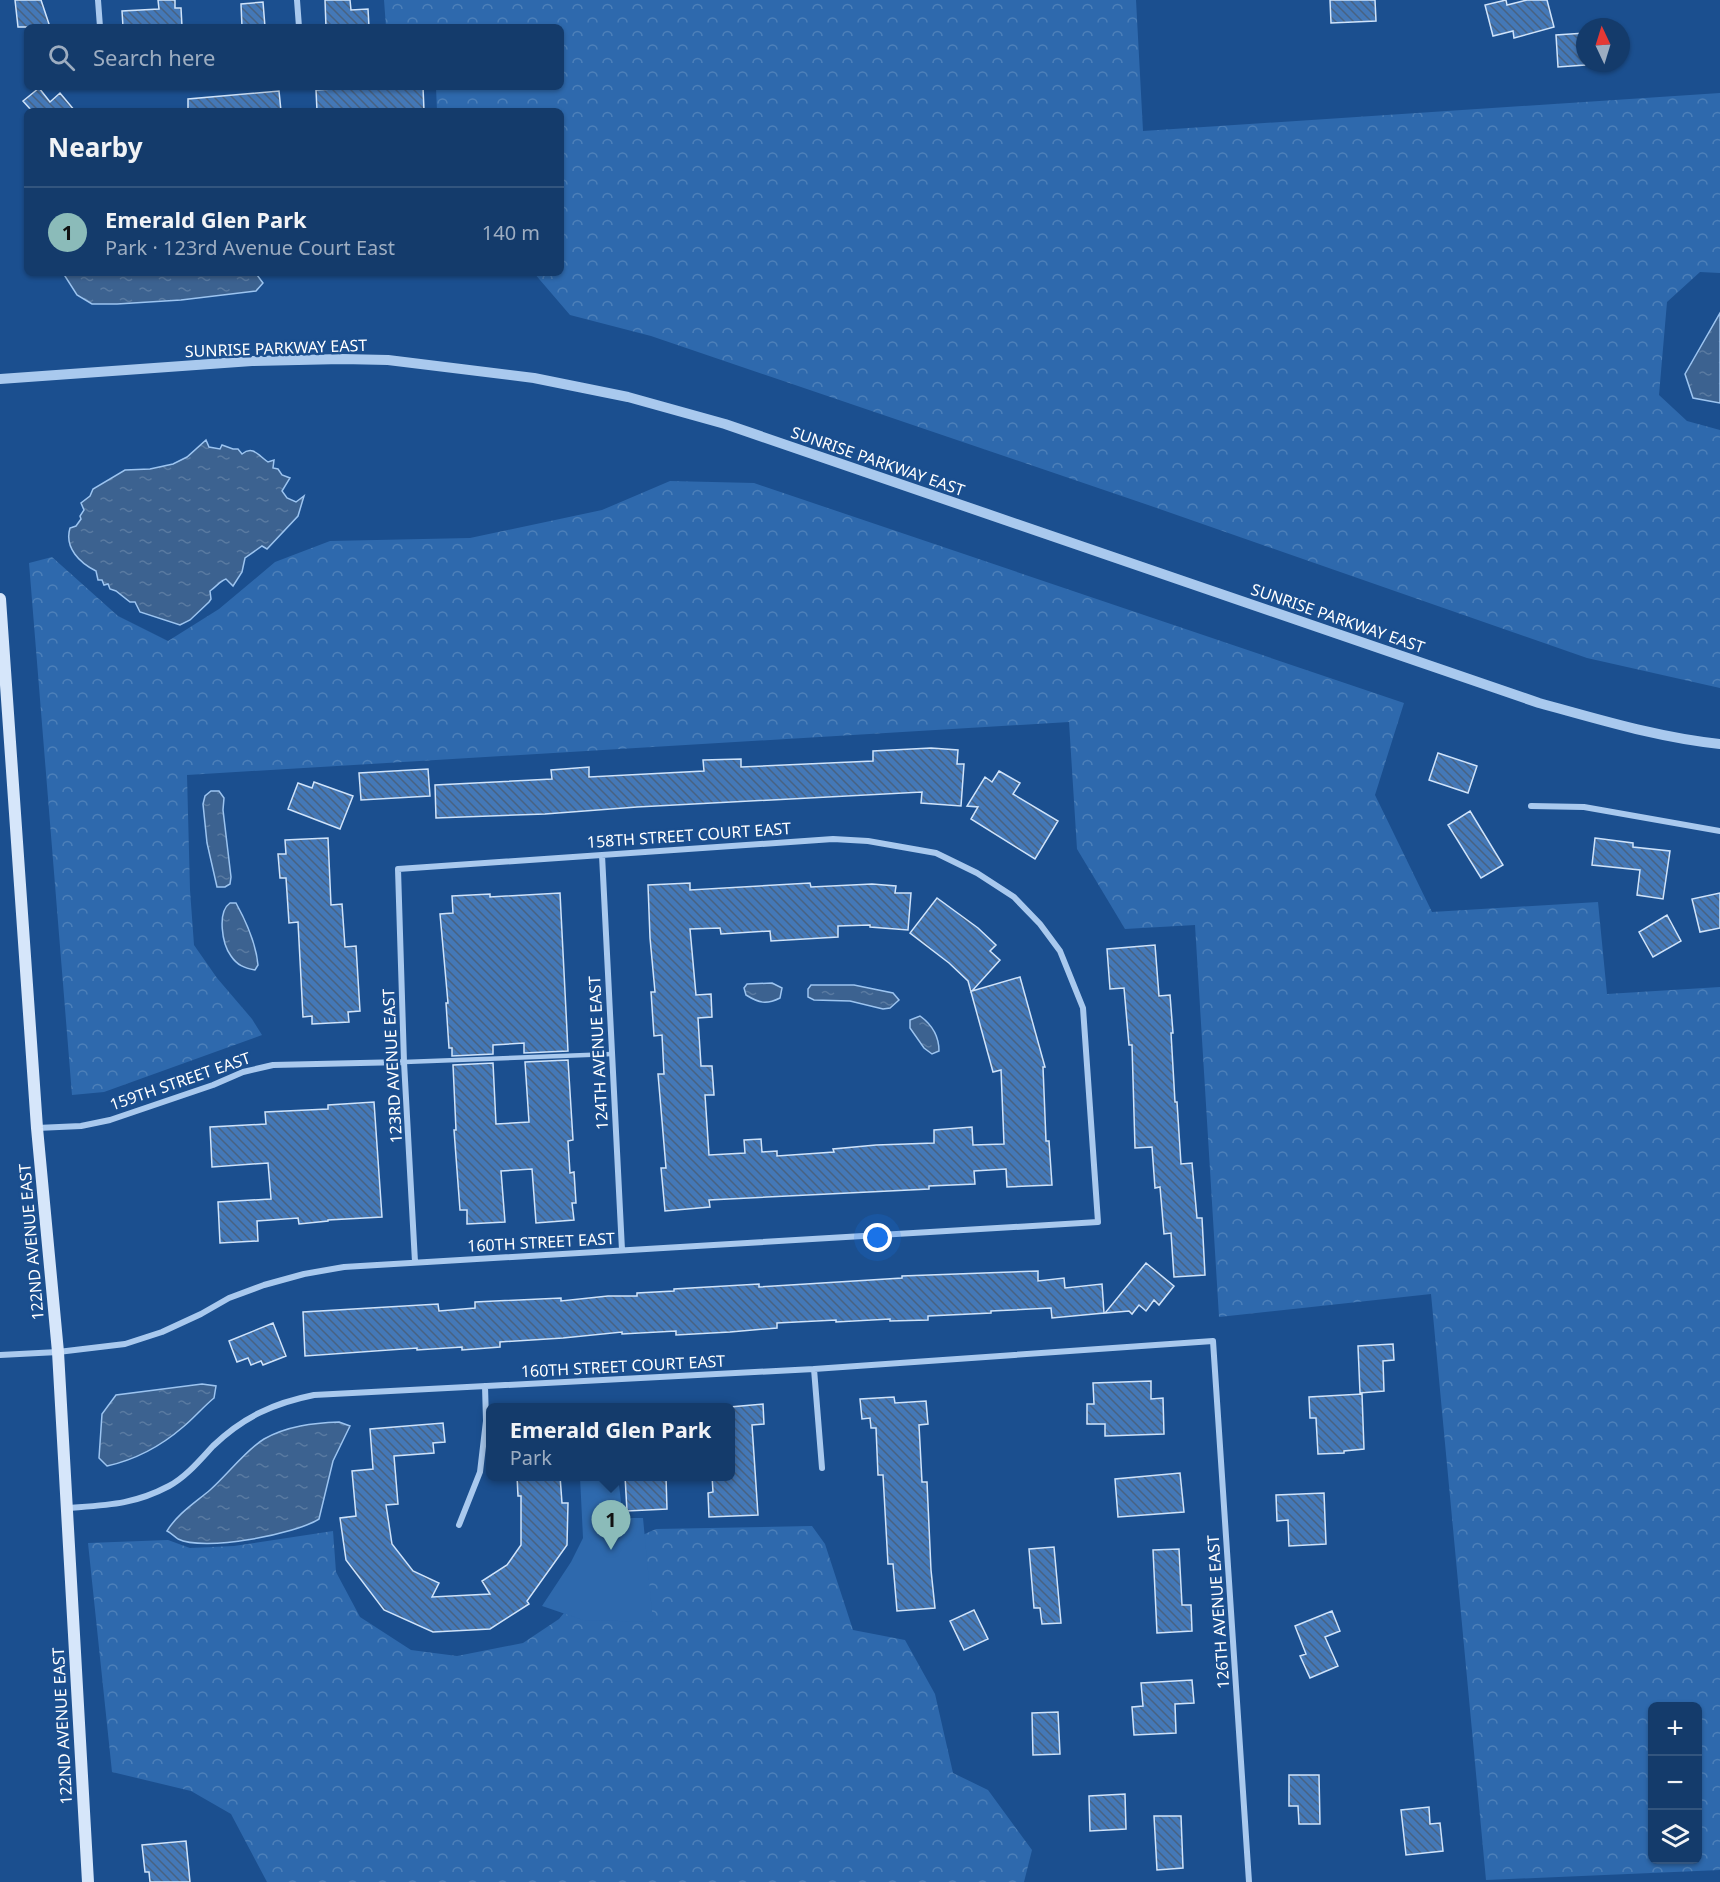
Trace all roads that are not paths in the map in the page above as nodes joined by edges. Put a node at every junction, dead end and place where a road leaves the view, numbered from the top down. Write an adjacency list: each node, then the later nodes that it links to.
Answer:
1 (98, 0): 3 (street)
2 (297, 0): 4 (street)
3 (100, 24)
4 (299, 24)
5 (0, 379): 7 (street, SUNRISE PARKWAY EAST)
6 (0, 600): 14 (main road, 122ND AVENUE EAST)
7 (1720, 744)
8 (1531, 806): 9 (street)
9 (1720, 831)
10 (602, 855): 11 (street, 158TH STREET COURT EAST); 12 (street, 124TH AVENUE EAST); 15 (street, 158TH STREET COURT EAST)
11 (398, 869): 13 (street, 123RD AVENUE EAST)
12 (612, 1054): 13 (lane); 16 (street, 124TH AVENUE EAST)
13 (404, 1062): 14 (street, 159TH STREET EAST); 17 (street, 123RD AVENUE EAST)
14 (37, 1128): 19 (main road, 122ND AVENUE EAST)
15 (1098, 1222): 16 (street, 160TH STREET EAST)
16 (622, 1250): 17 (street, 160TH STREET EAST)
17 (415, 1263): 19 (street, 160TH STREET EAST)
18 (1213, 1341): 21 (street, 160TH STREET COURT EAST); 27 (street, 126TH AVENUE EAST)
19 (58, 1352): 20 (street, 160TH STREET EAST); 24 (main road, 122ND AVENUE EAST)
20 (0, 1355)
21 (814, 1369): 22 (street, 160TH STREET COURT EAST); 23 (street)
22 (485, 1386): 24 (street, 160TH STREET COURT EAST); 25 (street)
23 (822, 1468)
24 (67, 1508): 26 (main road, 122ND AVENUE EAST)
25 (459, 1525)
26 (88, 1882)
27 (1250, 1882)

